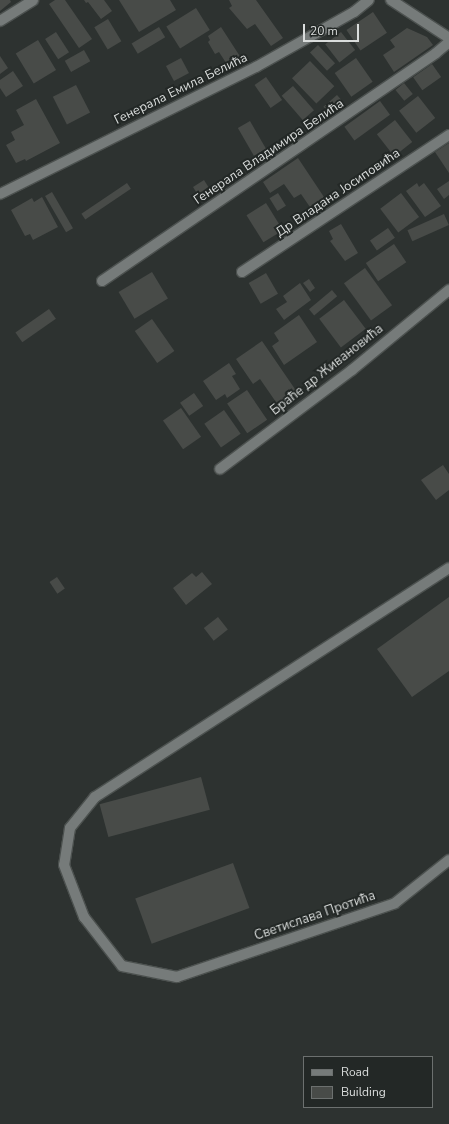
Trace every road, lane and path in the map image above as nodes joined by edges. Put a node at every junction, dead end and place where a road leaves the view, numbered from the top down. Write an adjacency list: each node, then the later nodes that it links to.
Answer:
1 (33, 0): 4 (street)
2 (369, 0): 8 (street, Генерала Емила Белића)
3 (391, 0): 5 (street)
4 (0, 21)
5 (449, 38)
6 (449, 42): 10 (street, Генерала Владимира Белића)
7 (449, 135): 9 (street, Др Владана Јосиповића)
8 (0, 194)
9 (242, 272)
10 (102, 281)
11 (449, 290): 12 (street, Браће др Живановића)
12 (220, 469)
13 (449, 568): 14 (street, Светислава Протића)
14 (449, 860)

